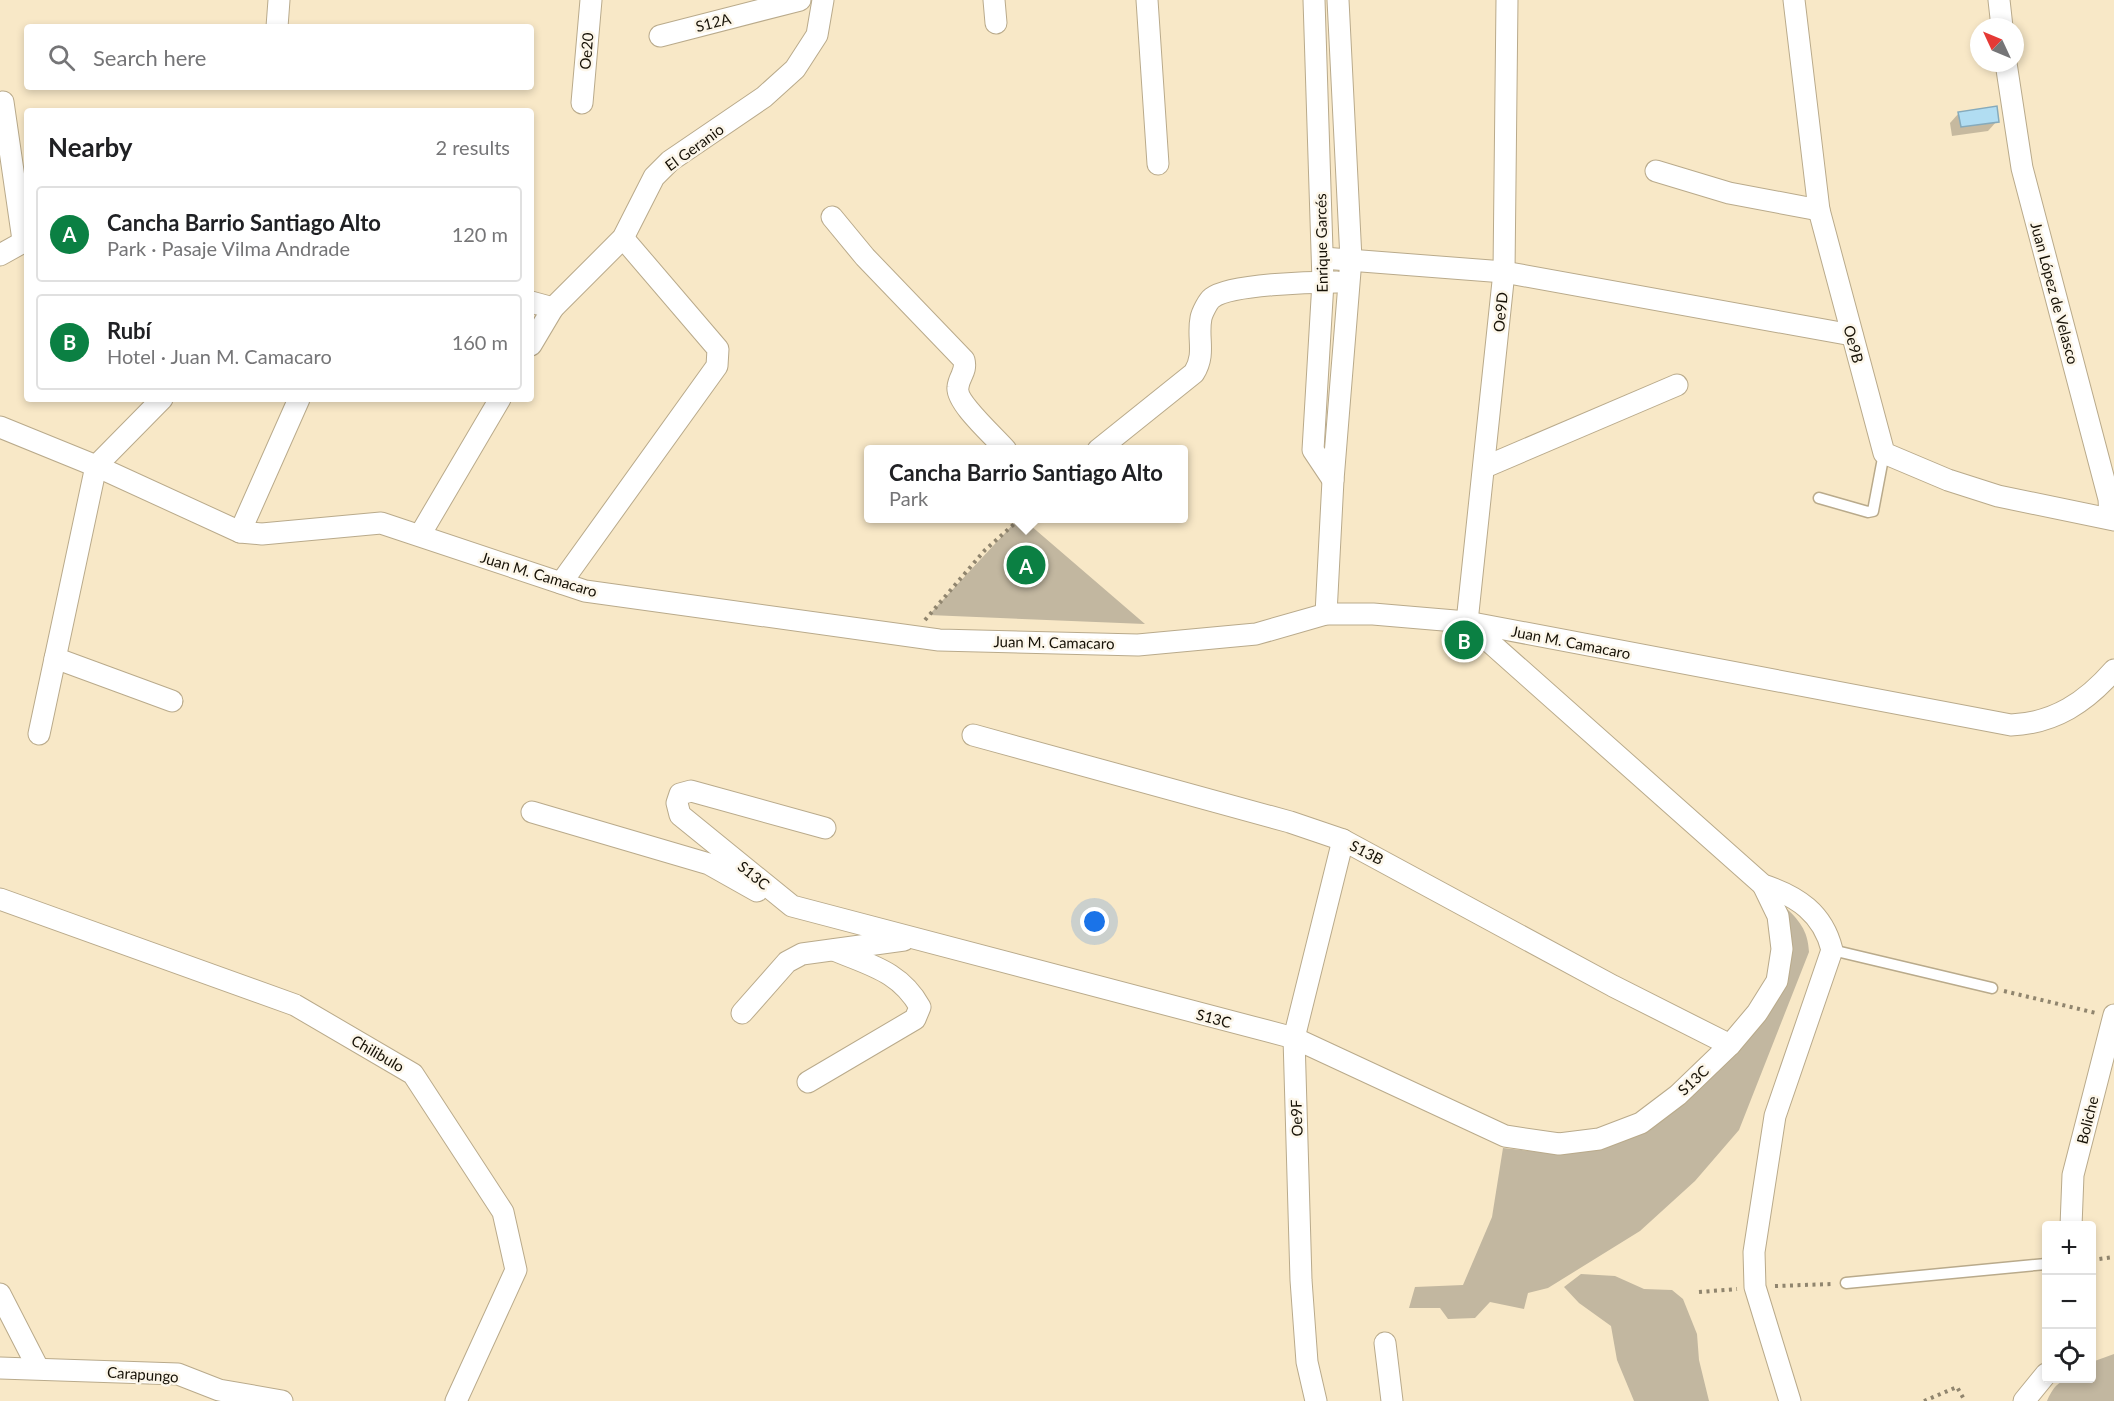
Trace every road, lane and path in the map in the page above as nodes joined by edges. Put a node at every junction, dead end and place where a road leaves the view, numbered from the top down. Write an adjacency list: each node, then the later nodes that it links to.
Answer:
1 (279, 0): 14 (street)
2 (591, 0): 18 (street, Oe20)
3 (800, 0): 15 (street, S12A)
4 (823, 0): 24 (street, El Geranio)
5 (994, 0): 13 (street)
6 (1147, 0): 19 (street)
7 (1314, 0): 27 (street, Enrique Garcés)
8 (1338, 0): 28 (street, Enrique Garcés)
9 (1507, 0): 29 (street, Oe9D)
10 (1794, 0): 21 (street, Oe9B)
11 (1998, 0): 12 (street)
12 (2001, 18)
13 (996, 22)
14 (277, 24)
15 (660, 36)
16 (2007, 72): 48 (street, Juan López de Velasco)
17 (3, 102): 23 (street)
18 (582, 103)
19 (1158, 164)
20 (1656, 171): 21 (street)
21 (1819, 210): 34 (street, Oe9B)
22 (832, 217): 41 (street)
23 (24, 234)
24 (623, 238): 33 (street, El Geranio); 52 (street)
25 (24, 241): 26 (street)
26 (0, 255)
27 (1323, 258): 28 (street); 31 (street, Enrique Garcés)
28 (1351, 259): 29 (street); 30 (street, Enrique Garcés)
29 (1504, 272): 34 (street); 45 (street, Oe9D)
30 (1349, 281): 31 (street); 46 (street, Enrique Garcés)
31 (1323, 282): 42 (street); 46 (street, Enrique Garcés)
32 (534, 303): 33 (street)
33 (553, 308): 35 (street, El Geranio)
34 (1852, 335): 43 (street, Oe9B)
35 (534, 340)
36 (1677, 385): 45 (street)
37 (159, 402): 44 (street)
38 (298, 402): 50 (street)
39 (498, 402): 51 (street)
40 (0, 427): 44 (street, Juan M. Camacaro)
41 (1001, 445)
42 (1104, 445)
43 (1884, 453): 47 (lane); 48 (street)
44 (96, 466): 50 (street, Juan M. Camacaro); 56 (street)
45 (1485, 467): 54 (street, Oe9D)
46 (1333, 480): 53 (street, Enrique Garcés)
47 (1819, 498)
48 (2112, 519)
49 (1016, 523): 55 (path)
50 (240, 532): 51 (street, Juan M. Camacaro)
51 (420, 536): 52 (street, Juan M. Camacaro)
52 (561, 582): 55 (street, Juan M. Camacaro)
53 (1326, 614): 54 (street, Juan M. Camacaro); 55 (street, Juan M. Camacaro)
54 (1467, 622): 57 (street, Juan M. Camacaro); 64 (street)
55 (912, 637)
56 (55, 658): 58 (street); 59 (street)
57 (2114, 669)
58 (171, 701)
59 (39, 734)
60 (972, 735): 63 (street, S13B)
61 (532, 812): 66 (street)
62 (825, 828): 66 (street, S13C)
63 (1343, 840): 73 (street, Oe9F); 74 (street, S13B)
64 (1763, 885): 69 (street); 74 (street, S13C)
65 (0, 898): 89 (street, Chilibulo)
66 (792, 906): 67 (street, S13C)
67 (915, 939): 68 (street); 73 (street, S13C)
68 (834, 950): 71 (street); 75 (street)
69 (1832, 950): 70 (lane); 81 (street)
70 (1992, 988): 72 (path)
71 (742, 1013)
72 (2114, 1016): 76 (street, Boliche)
73 (1294, 1038): 74 (street, S13C); 90 (street, Oe9F)
74 (1730, 1045)
75 (808, 1082)
76 (2070, 1221)
77 (2114, 1257): 78 (path)
78 (2096, 1259)
79 (2042, 1264): 80 (lane)
80 (1846, 1283): 81 (path)
81 (1755, 1287): 82 (path); 92 (street)
82 (1699, 1292)
83 (0, 1294): 86 (street)
84 (1385, 1343): 91 (street)
85 (0, 1368): 86 (street, Carapungo)
86 (38, 1368): 88 (street, Carapungo)
87 (2042, 1379): 95 (street)
88 (282, 1401)
89 (456, 1401)
90 (1316, 1401)
91 (1392, 1401)
92 (1790, 1401)
93 (1924, 1401): 94 (path)
94 (1965, 1401)
95 (2024, 1401)

